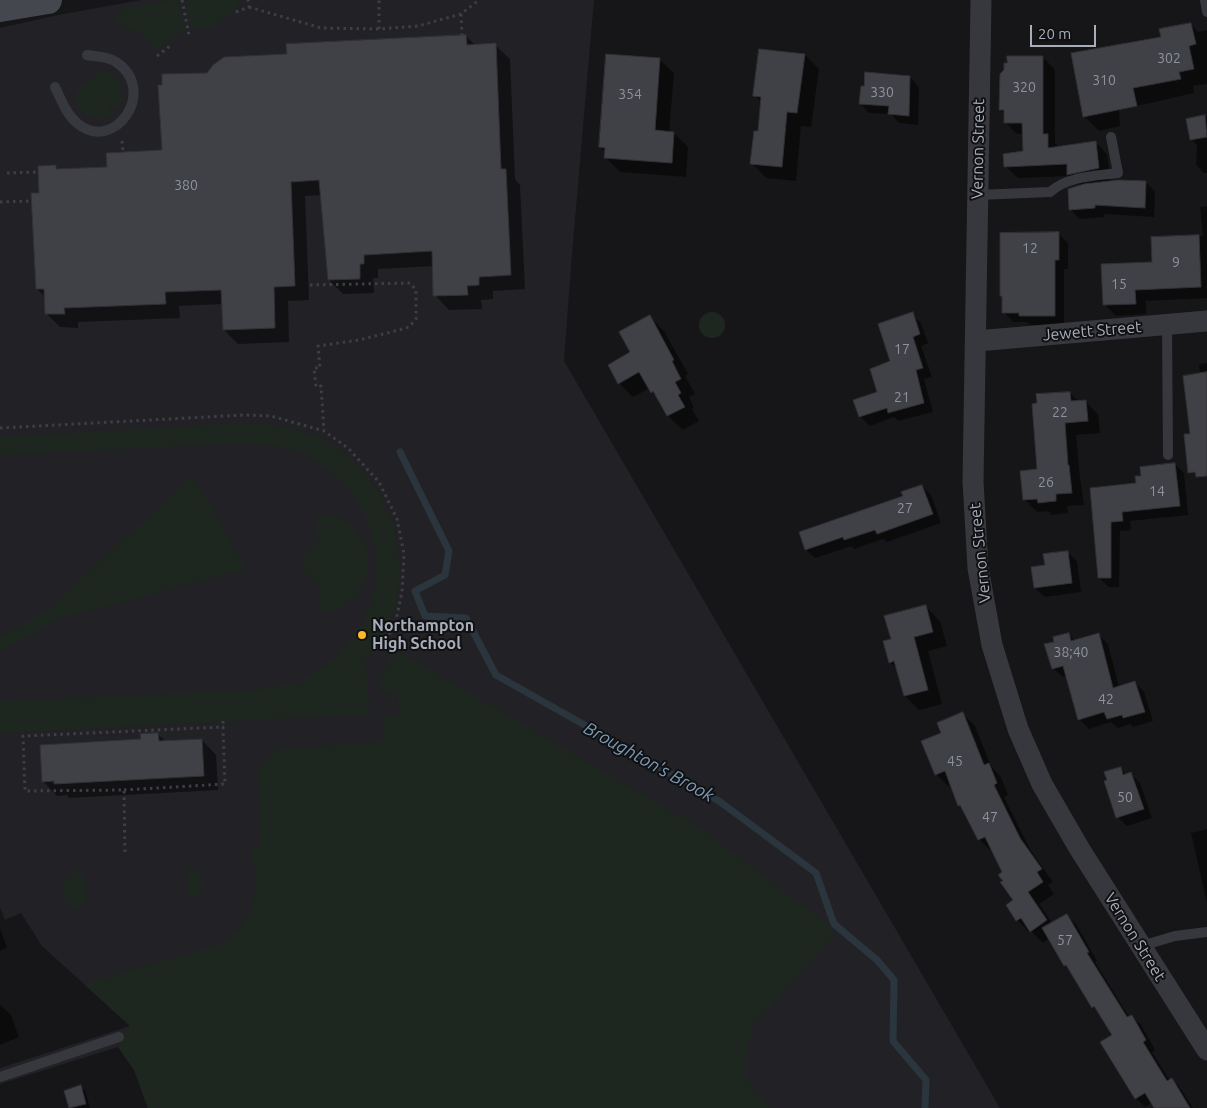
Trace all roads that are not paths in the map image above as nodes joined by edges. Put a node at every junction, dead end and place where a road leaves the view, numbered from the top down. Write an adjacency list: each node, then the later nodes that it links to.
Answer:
1 (48, 0): 4 (main road)
2 (981, 0): 9 (street, Vernon Street)
3 (1205, 0): 5 (lane)
4 (0, 8)
5 (1207, 12)
6 (86, 56): 7 (lane)
7 (55, 87)
8 (1111, 136): 9 (lane)
9 (977, 195): 12 (street, Vernon Street)
10 (1207, 321): 11 (street, Jewett Street)
11 (1167, 324): 12 (street, Jewett Street); 13 (lane)
12 (977, 341): 15 (street, Vernon Street)
13 (1168, 454)
14 (1207, 932): 15 (lane)
15 (1141, 946): 17 (street, Vernon Street)
16 (119, 1037): 18 (lane)
17 (1207, 1050)
18 (0, 1077)

